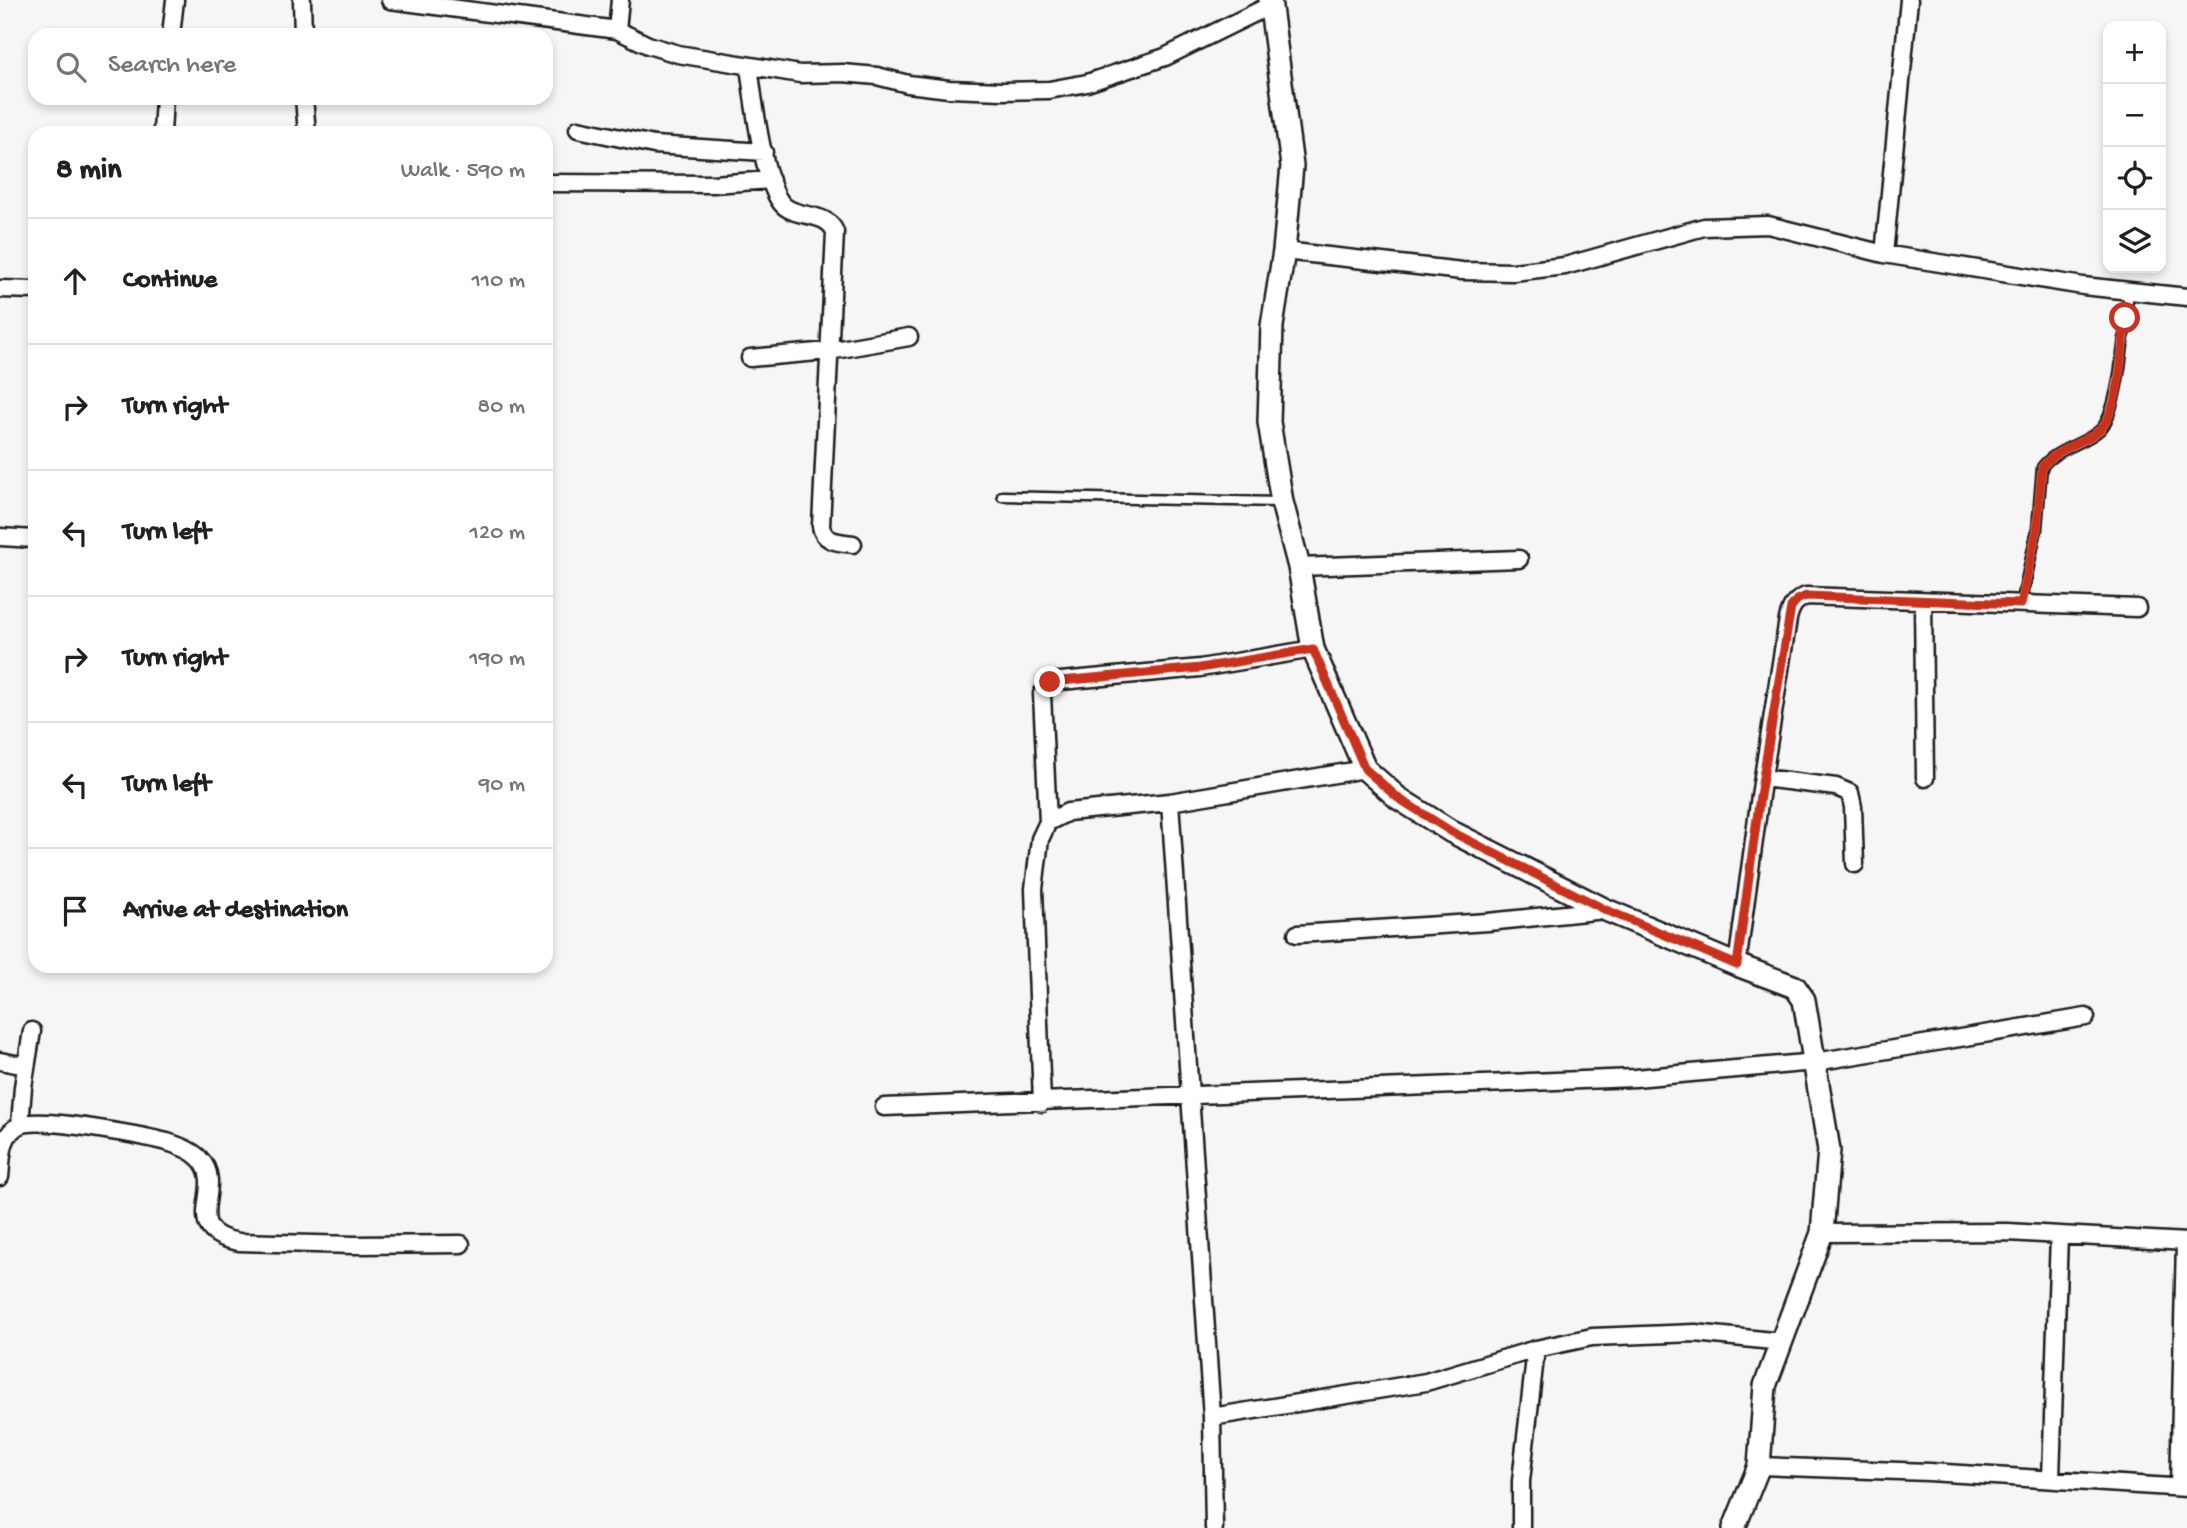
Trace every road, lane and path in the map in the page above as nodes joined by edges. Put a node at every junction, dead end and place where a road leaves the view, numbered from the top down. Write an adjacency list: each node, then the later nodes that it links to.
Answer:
1 (175, 0): 8 (street)
2 (302, 0): 9 (street)
3 (390, 0): 7 (street)
4 (620, 0): 10 (street)
5 (1909, 0): 21 (street)
6 (1271, 2): 11 (street); 20 (street)
7 (478, 6): 10 (street)
8 (172, 28)
9 (303, 28)
10 (617, 30): 11 (street)
11 (749, 66): 17 (street)
12 (164, 105): 14 (street)
13 (305, 105): 15 (street)
14 (162, 126)
15 (306, 126)
16 (578, 129): 17 (street)
17 (764, 152): 18 (street)
18 (771, 180): 19 (street); 27 (street)
19 (553, 183)
20 (1284, 251): 21 (street); 30 (street)
21 (1884, 254): 24 (street)
22 (0, 289): 23 (street)
23 (28, 290)
24 (2129, 291): 25 (street); 37 (lane)
25 (2187, 297)
26 (909, 337): 27 (street)
27 (830, 351): 28 (street); 33 (street)
28 (750, 358)
29 (1002, 496): 30 (lane)
30 (1282, 502): 35 (street)
31 (0, 537): 32 (street)
32 (28, 539)
33 (852, 544)
34 (1519, 559): 35 (street)
35 (1300, 567): 39 (street)
36 (1923, 601): 37 (street); 41 (street); 42 (street)
37 (2021, 604): 38 (street)
38 (2137, 608)
39 (1313, 649): 40 (street); 44 (street)
40 (1365, 769): 43 (street); 46 (street)
41 (1763, 778): 45 (street); 48 (street)
42 (1925, 778)
43 (1170, 802): 44 (street); 54 (street)
44 (1048, 822): 55 (street)
45 (1855, 864)
46 (1606, 910): 47 (street); 48 (street)
47 (1297, 934)
48 (1737, 965): 52 (street)
49 (2086, 1017): 52 (street)
50 (32, 1031): 53 (street)
51 (0, 1061): 53 (street)
52 (1815, 1062): 54 (street); 60 (street)
53 (26, 1066): 57 (street)
54 (1190, 1094): 55 (street); 66 (street)
55 (1042, 1103): 56 (street)
56 (884, 1107)
57 (20, 1125): 58 (street); 63 (street)
58 (2, 1142): 59 (street)
59 (0, 1177)
60 (1822, 1233): 61 (street); 64 (street)
61 (2059, 1235): 62 (street); 68 (street)
62 (2186, 1242): 69 (street)
63 (461, 1244)
64 (1782, 1342): 65 (street); 67 (street)
65 (1536, 1349): 66 (street); 71 (street)
66 (1212, 1417): 70 (street)
67 (1759, 1466): 68 (street); 72 (street)
68 (2051, 1478): 69 (street)
69 (2183, 1488)
70 (1214, 1528)
71 (1521, 1528)
72 (1734, 1528)

